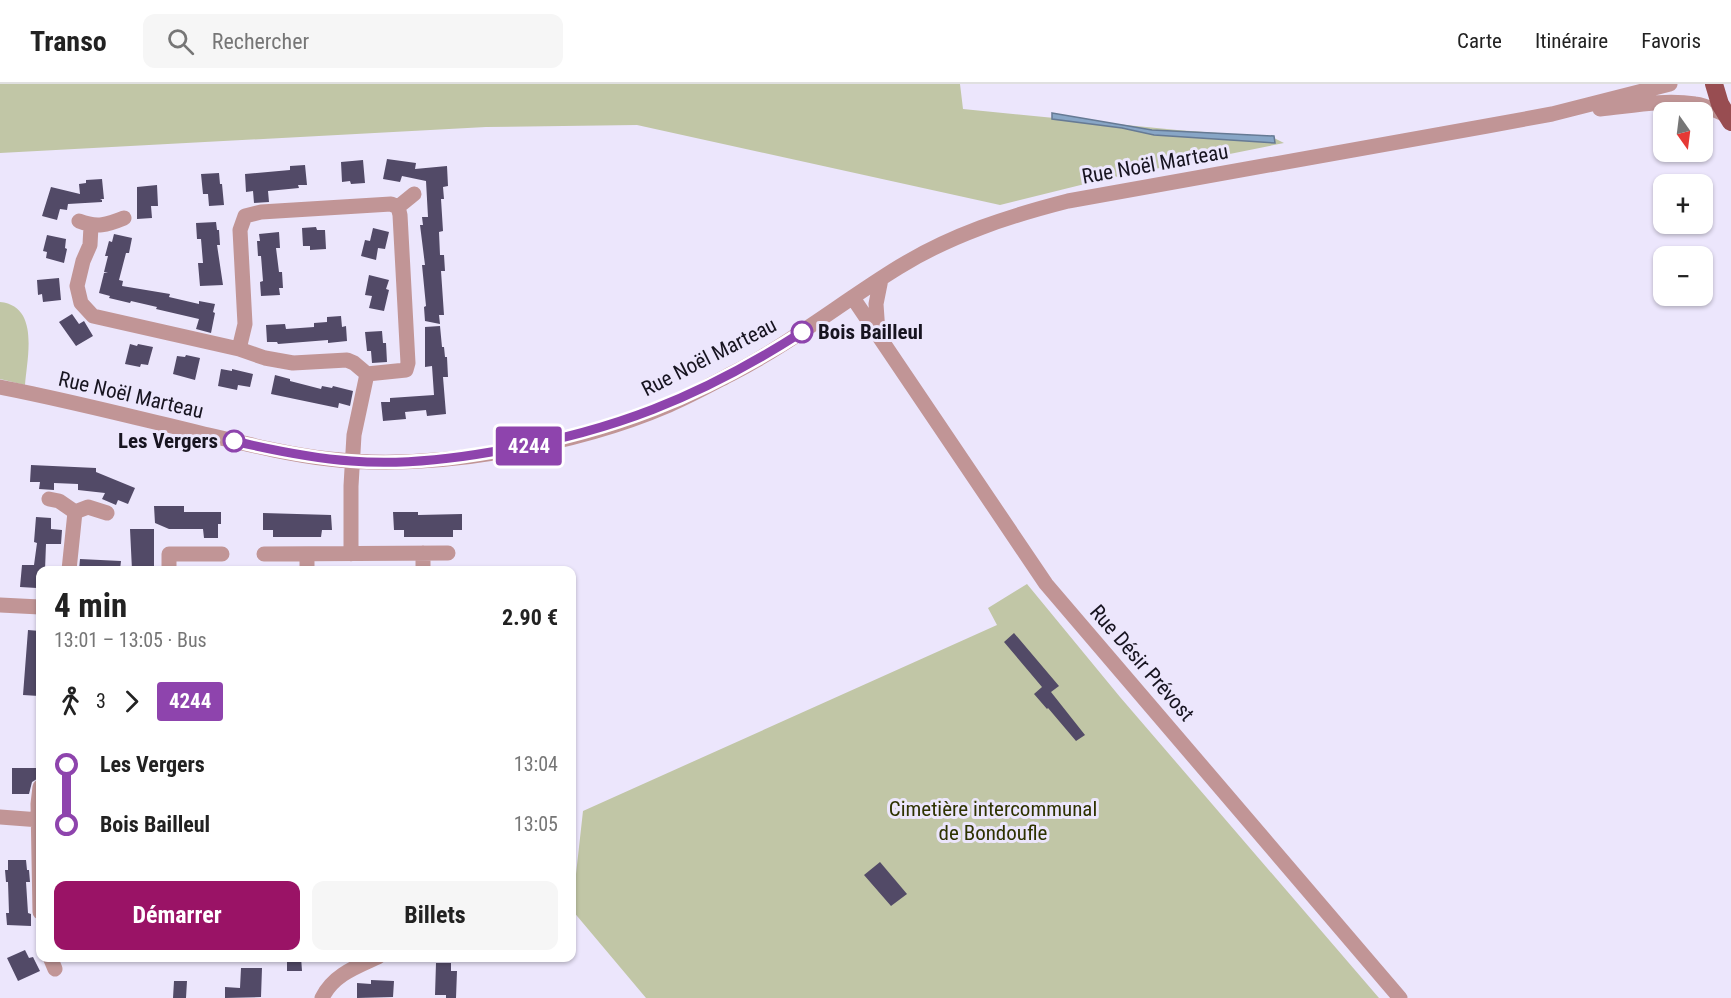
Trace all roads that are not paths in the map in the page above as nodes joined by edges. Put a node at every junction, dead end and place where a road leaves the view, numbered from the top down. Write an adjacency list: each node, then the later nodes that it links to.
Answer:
1 (1670, 84): 3 (street, Rue Noël Marteau)
2 (1714, 84): 4 (main road)
3 (1552, 114): 4 (street, Rue Noël Marteau); 8 (street, Rue Noël Marteau)
4 (1728, 119)
5 (414, 194): 6 (street)
6 (398, 207): 11 (street); 12 (street)
7 (124, 218): 11 (street)
8 (881, 279): 9 (street, Rue Noël Marteau); 10 (street)
9 (854, 298): 10 (street, Rue Désir Prévost); 14 (street, Rue Noël Marteau)
10 (879, 335): 34 (street, Rue Désir Prévost)
11 (239, 349): 12 (street)
12 (367, 374): 14 (street)
13 (0, 387): 14 (street, Rue Noël Marteau)
14 (352, 461): 23 (street)
15 (49, 499): 16 (street)
16 (75, 512): 17 (street); 24 (street)
17 (107, 513)
18 (423, 553): 19 (street); 23 (street); 27 (street)
19 (448, 553)
20 (222, 554): 25 (street)
21 (264, 554): 22 (street)
22 (307, 554): 23 (street); 26 (street)
23 (351, 554)
24 (69, 566)
25 (169, 566)
26 (307, 566)
27 (423, 566)
28 (0, 605): 29 (street)
29 (36, 607)
30 (0, 817): 31 (street)
31 (36, 820)
32 (368, 962): 33 (street)
33 (322, 998)
34 (1400, 998)

